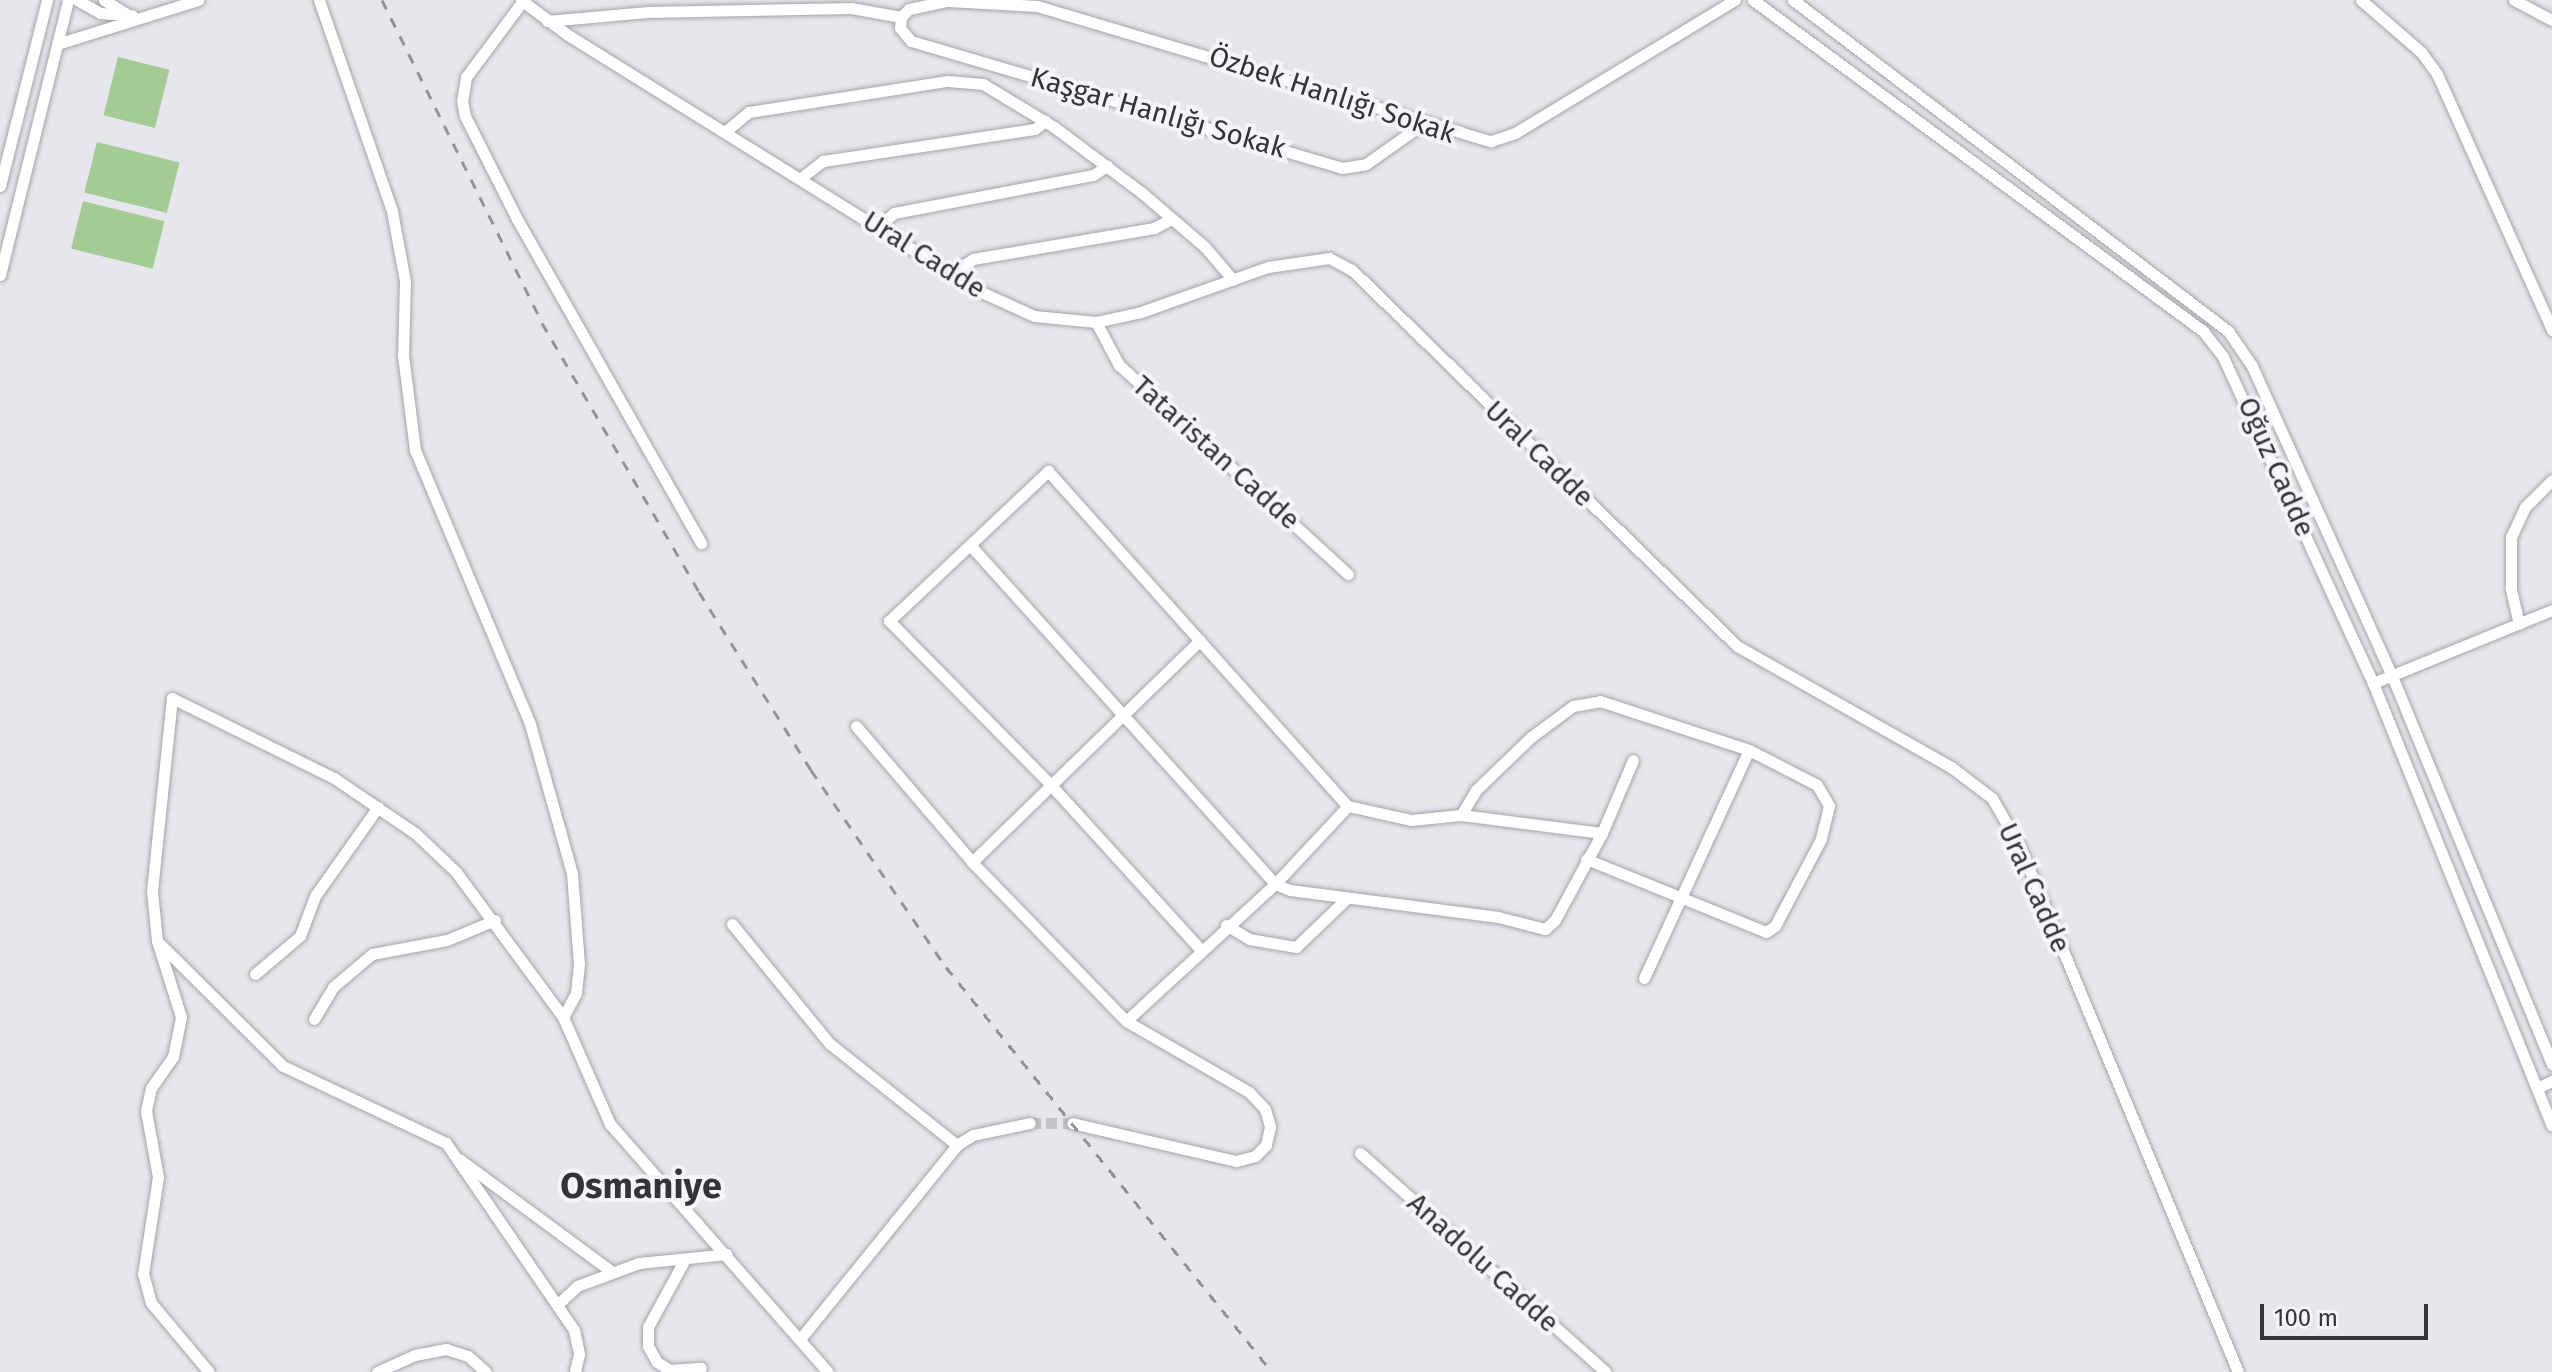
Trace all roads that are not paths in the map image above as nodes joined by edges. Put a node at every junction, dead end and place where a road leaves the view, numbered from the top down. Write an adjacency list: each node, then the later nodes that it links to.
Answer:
1 (47, 0): 24 (street)
2 (68, 0): 18 (street)
3 (77, 0): 13 (street)
4 (104, 0): 13 (street)
5 (198, 0): 14 (street)
6 (319, 0): 62 (street)
7 (1735, 0): 20 (street, Özbek Hanlığı Sokak)
8 (1753, 0): 40 (street, Oğuz Cadde)
9 (1793, 0): 39 (street, Oğuz Cadde)
10 (2361, 0): 31 (street)
11 (2514, 0): 16 (street)
12 (521, 1): 17 (street, Ural Cadde); 33 (street)
13 (127, 15): 14 (street)
14 (141, 16): 18 (street)
15 (901, 17): 17 (street); 20 (street, Özbek Hanlığı Sokak); 20 (street, Kaşgar Hanlığı Sokak)
16 (2552, 20)
17 (547, 21): 21 (street, Ural Cadde)
18 (57, 44): 28 (street)
19 (1045, 121): 21 (street); 22 (street); 23 (street)
20 (1424, 123)
21 (726, 131): 23 (street, Ural Cadde)
22 (1107, 166): 25 (street); 26 (street)
23 (801, 178): 26 (street, Ural Cadde)
24 (0, 186)
25 (1172, 219): 27 (street); 29 (street)
26 (878, 227): 27 (street, Ural Cadde)
27 (951, 273): 30 (street, Ural Cadde)
28 (0, 275)
29 (1233, 280): 30 (street, Ural Cadde); 86 (street, Ural Cadde)
30 (1096, 322): 35 (street, Tataristan Cadde)
31 (2552, 330)
32 (2552, 480): 37 (street)
33 (701, 543)
34 (970, 545): 38 (street); 41 (street); 45 (street)
35 (1348, 574)
36 (2552, 610): 37 (street)
37 (2519, 624): 39 (street)
38 (1200, 640): 41 (street); 46 (street)
39 (2392, 676): 40 (street); 65 (street, Oğuz Cadde)
40 (2373, 683): 67 (street, Oğuz Cadde)
41 (1125, 711): 45 (street); 52 (street)
42 (856, 726): 51 (street)
43 (1749, 750): 48 (street); 53 (street); 53 (street)
44 (1633, 760): 49 (street)
45 (1049, 783): 51 (street); 59 (street)
46 (1348, 806): 48 (street); 52 (street)
47 (378, 807): 55 (street); 58 (street); 60 (street)
48 (1461, 815): 49 (street)
49 (1602, 833): 50 (street)
50 (1586, 859): 53 (street); 54 (street)
51 (972, 862): 64 (street)
52 (1275, 884): 54 (street); 57 (street)
53 (1681, 896): 61 (street)
54 (1345, 900): 57 (street)
55 (495, 920): 62 (street); 63 (street)
56 (732, 924): 71 (street)
57 (1226, 925): 59 (street)
58 (157, 941): 73 (street); 80 (street)
59 (1200, 949): 64 (street)
60 (255, 974)
61 (1644, 978)
62 (563, 1017): 74 (street)
63 (314, 1019)
64 (1126, 1021): 69 (street)
65 (2552, 1064)
66 (2552, 1081): 67 (street)
67 (2537, 1088): 70 (street, Oğuz Cadde)
68 (1030, 1123): 71 (street)
69 (1072, 1123)
70 (2552, 1125)
71 (957, 1145): 78 (street)
72 (1360, 1153): 85 (street, Anadolu Cadde)
73 (459, 1159): 76 (street); 77 (street)
74 (727, 1254): 75 (street); 78 (street)
75 (685, 1259): 76 (street); 79 (street)
76 (612, 1272): 77 (street)
77 (558, 1304): 83 (street)
78 (800, 1339): 84 (street)
79 (701, 1368)
80 (209, 1372)
81 (377, 1372): 82 (street)
82 (486, 1372)
83 (575, 1372)
84 (828, 1372)
85 (1606, 1372)
86 (2238, 1372)

